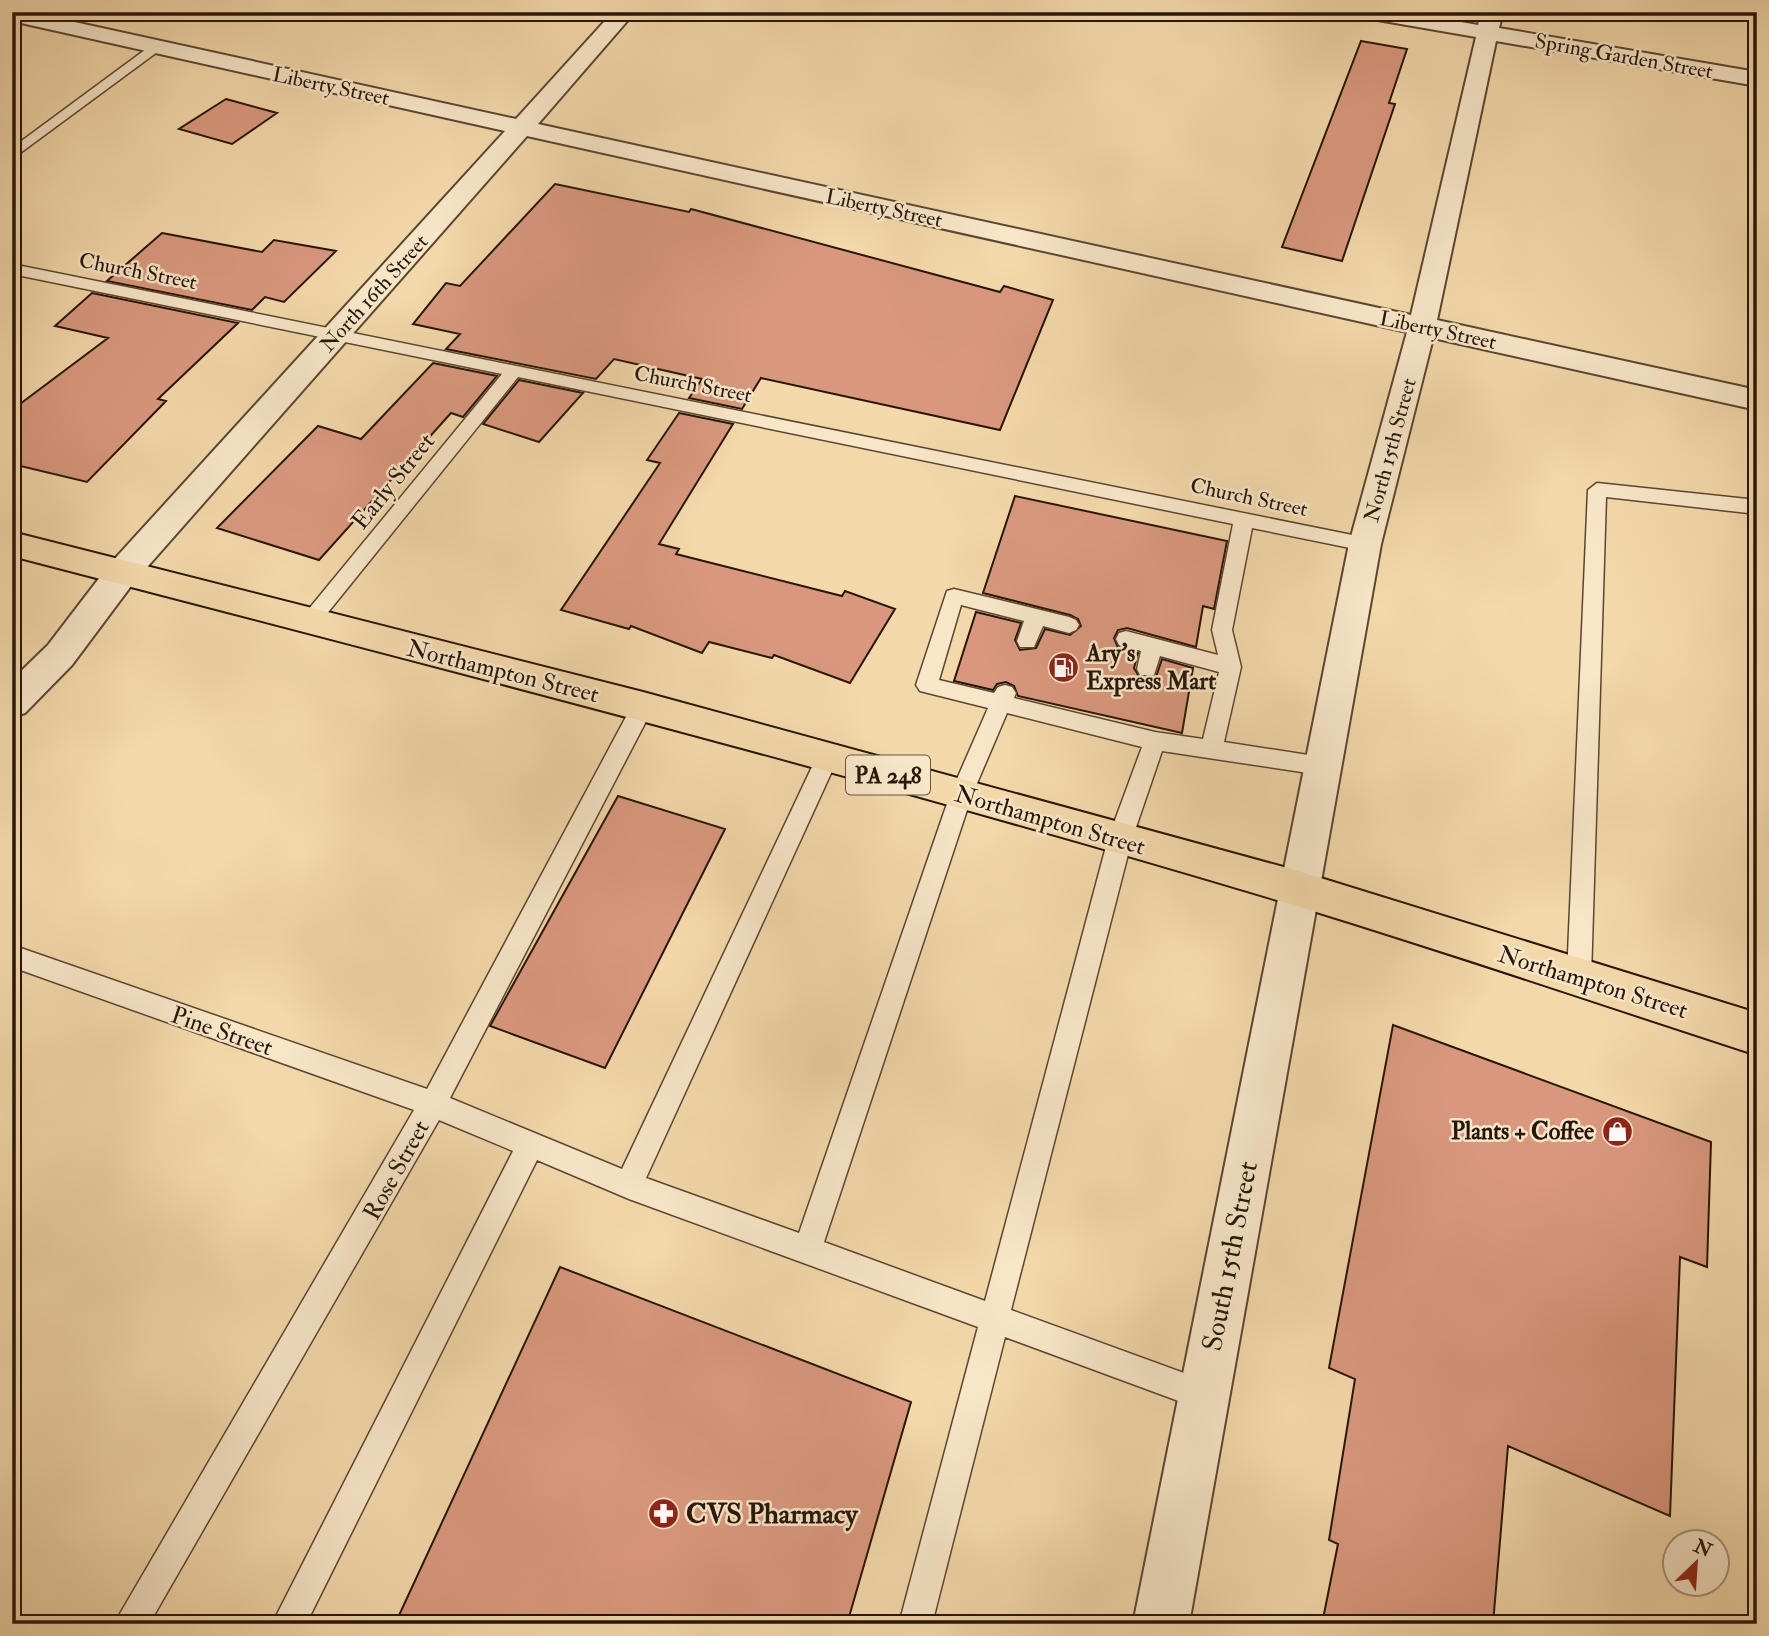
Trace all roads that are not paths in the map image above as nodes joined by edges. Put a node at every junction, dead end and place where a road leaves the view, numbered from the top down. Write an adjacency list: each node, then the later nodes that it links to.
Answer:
1 (625, 12): 7 (street, North 16th Street)
2 (1366, 12): 4 (street, Spring Garden Street)
3 (12, 15): 5 (street, Liberty Street)
4 (1490, 23): 6 (street, Spring Garden Street); 10 (street, North 15th Street)
5 (158, 47): 7 (street, Liberty Street); 8 (lane)
6 (1757, 79)
7 (521, 128): 10 (street, Liberty Street); 11 (street, North 16th Street)
8 (12, 155)
9 (12, 269): 11 (lane, Church Street)
10 (1422, 327): 13 (street, Liberty Street); 17 (street, North 15th Street)
11 (336, 335): 12 (lane, Church Street); 18 (street, North 16th Street)
12 (514, 371): 15 (lane, Church Street); 20 (lane, Early Street)
13 (1757, 400)
14 (1757, 507): 38 (lane)
15 (1244, 519): 17 (lane, Church Street); 25 (lane)
16 (12, 544): 18 (main road, Northampton Street / PA 248)
17 (1365, 544): 33 (street, North 15th Street)
18 (122, 573): 20 (main road, Northampton Street / PA 248); 28 (street, North 16th Street)
19 (1036, 617): 21 (lane); 23 (lane); 27 (lane)
20 (310, 621): 29 (main road, Northampton Street / PA 248)
21 (1069, 625)
22 (1126, 639): 24 (lane)
23 (1027, 641)
24 (1152, 646): 25 (lane); 26 (lane)
25 (1231, 667): 31 (lane)
26 (1147, 669)
27 (1003, 698): 30 (lane); 34 (lane)
28 (12, 702)
29 (643, 706): 32 (main road, Northampton Street / PA 248); 40 (lane, Rose Street)
30 (1155, 741): 31 (lane); 35 (lane)
31 (1211, 750): 33 (lane)
32 (827, 758): 34 (main road, Northampton Street / PA 248); 42 (lane)
33 (1321, 766): 36 (street, North 15th Street)
34 (961, 795): 35 (main road, Northampton Street / PA 248); 43 (lane)
35 (1120, 839): 36 (main road, Northampton Street / PA 248); 44 (lane)
36 (1298, 889): 38 (main road, Northampton Street / PA 248); 45 (street, South 15th Street)
37 (12, 956): 40 (lane, Pine Street)
38 (1579, 977): 39 (main road, Northampton Street / PA 248)
39 (1757, 1034)
40 (433, 1104): 41 (lane, Pine Street); 46 (lane, Rose Street)
41 (531, 1144): 42 (lane, Pine Street); 47 (lane)
42 (629, 1185): 43 (lane, Pine Street)
43 (807, 1250): 44 (lane, Pine Street)
44 (995, 1319): 45 (lane, Pine Street); 48 (lane)
45 (1203, 1395): 49 (street, South 15th Street)
46 (130, 1624)
47 (288, 1624)
48 (915, 1624)
49 (1161, 1624)

